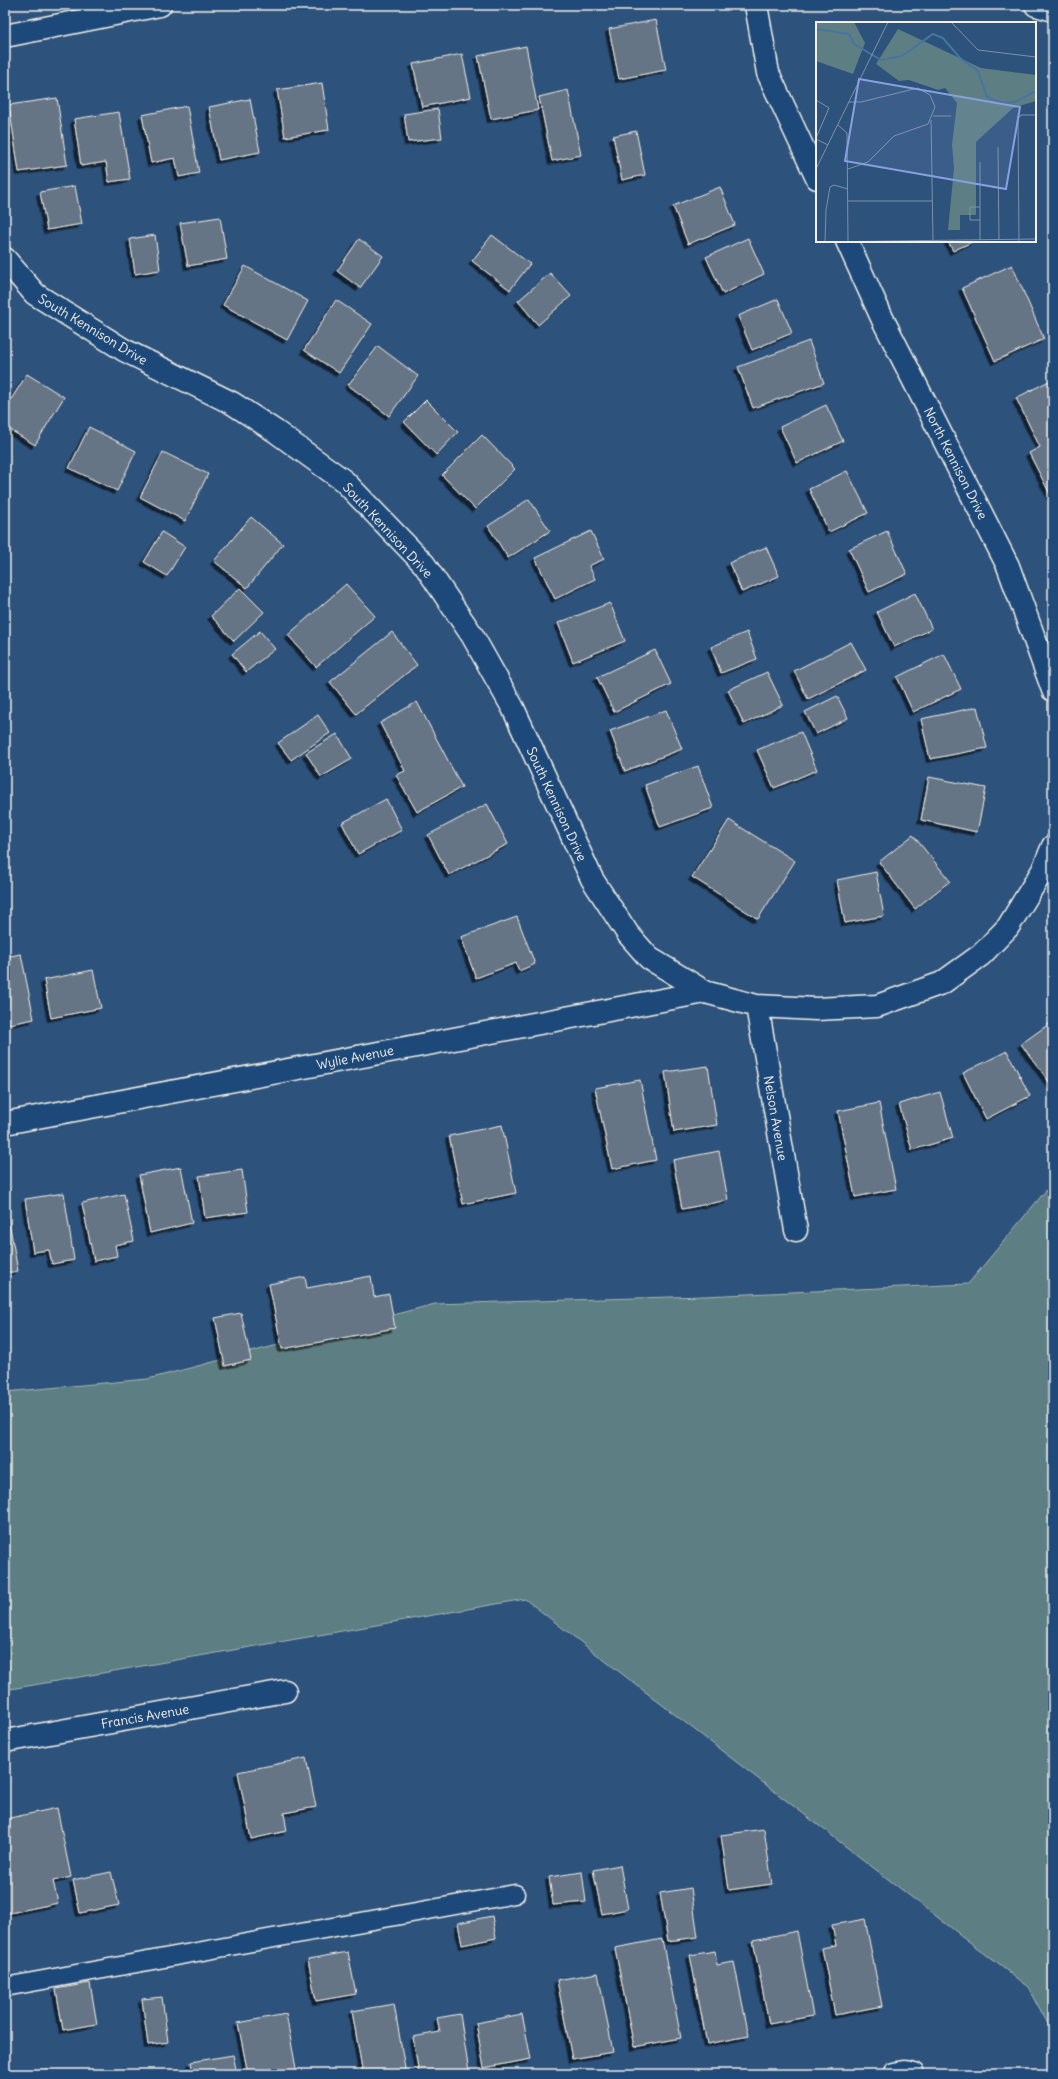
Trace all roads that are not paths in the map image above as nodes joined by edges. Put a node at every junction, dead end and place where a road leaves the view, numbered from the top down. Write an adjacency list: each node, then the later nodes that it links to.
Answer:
1 (160, 5): 5 (street)
2 (756, 5): 6 (street)
3 (1036, 5): 4 (street)
4 (1053, 10)
5 (5, 36)
6 (816, 176)
7 (847, 242): 9 (street, North Kennison Drive)
8 (5, 259): 11 (street, South Kennison Drive)
9 (1053, 690)
10 (1053, 846): 12 (street)
11 (705, 992): 12 (street); 13 (street, Wylie Avenue)
12 (757, 1006): 14 (street, Nelson Avenue)
13 (5, 1123)
14 (796, 1230)
15 (285, 1691): 16 (street, Francis Avenue)
16 (5, 1741)
17 (515, 1894): 18 (lane)
18 (5, 1987)
19 (894, 2074): 20 (street)
20 (913, 2074)

